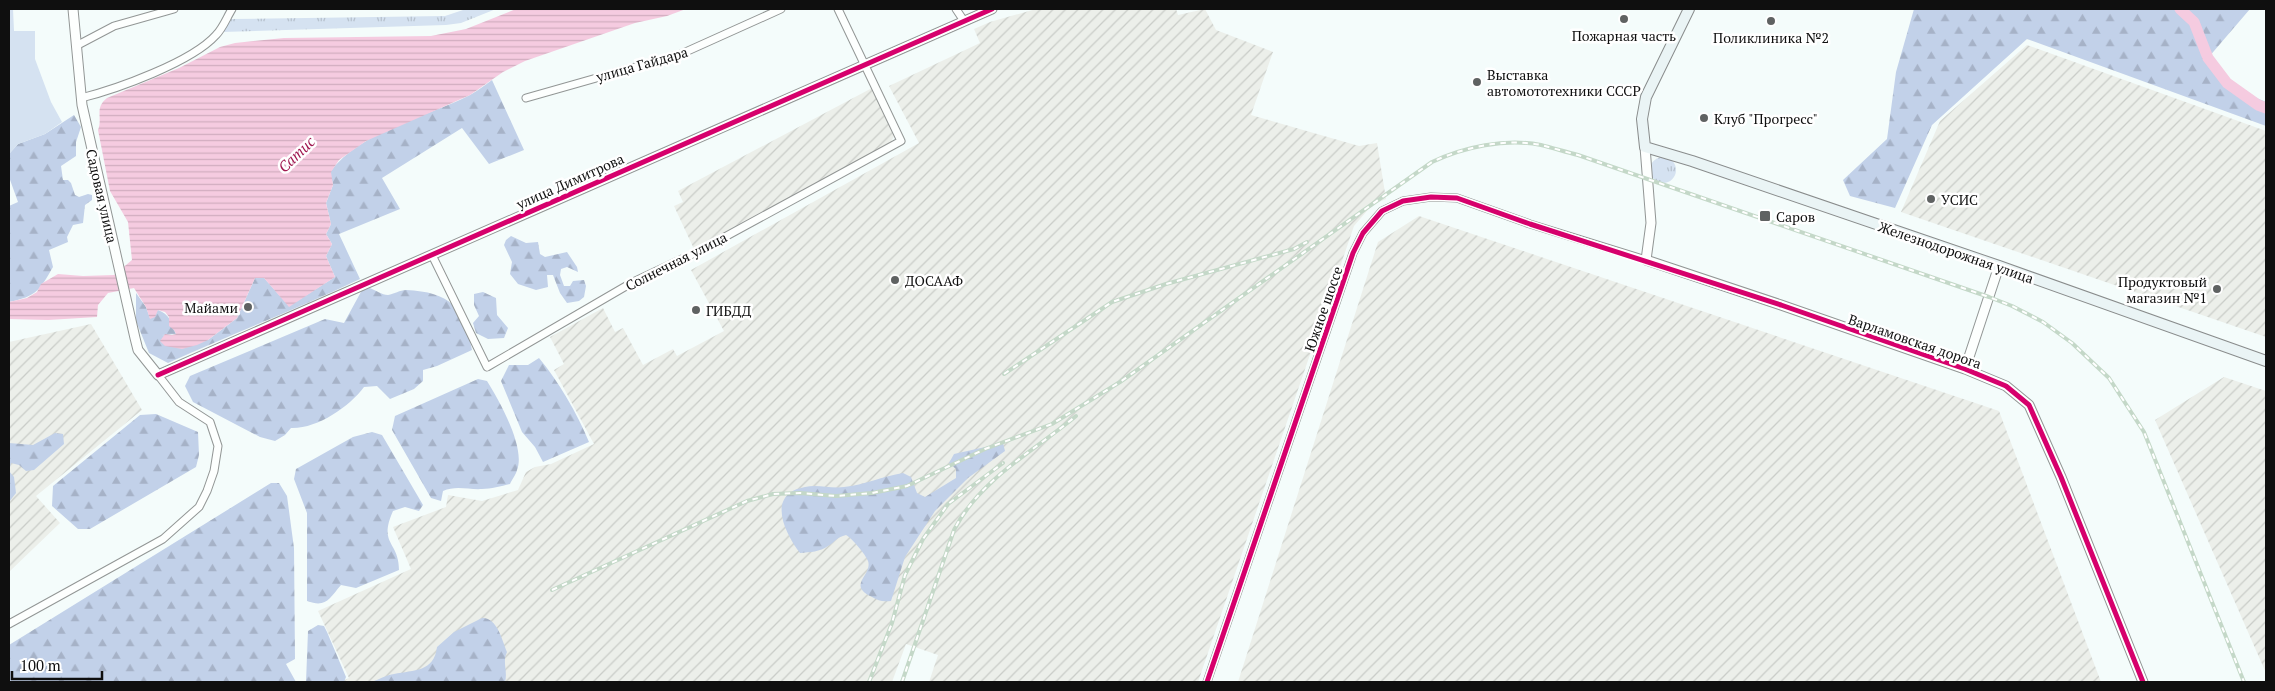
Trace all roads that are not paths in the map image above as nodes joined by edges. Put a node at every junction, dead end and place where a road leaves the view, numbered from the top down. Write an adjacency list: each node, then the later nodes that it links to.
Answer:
1 (73, 9): 10 (street, Садовая улица)
2 (169, 9): 10 (street)
3 (232, 9): 12 (street)
4 (781, 9): 13 (street, улица Гайдара)
5 (838, 9): 11 (street)
6 (956, 9): 9 (street)
7 (992, 9): 9 (street, улица Димитрова)
8 (1689, 9): 14 (main road)
9 (964, 21): 11 (street, улица Димитрова)
10 (76, 46): 12 (street, Садовая улица)
11 (866, 64): 15 (street, улица Димитрова); 15 (street, Солнечная улица)
12 (81, 98): 20 (street, Садовая улица)
13 (526, 98)
14 (1645, 147): 16 (street); 17 (main road, Железнодорожная улица)
15 (432, 255): 20 (street, улица Димитрова)
16 (1646, 260): 19 (street, Варламовская дорога); 22 (street, Южное шоссе)
17 (1999, 266): 18 (main road, Железнодорожная улица); 19 (street)
18 (2266, 361)
19 (1965, 369): 23 (street, Варламовская дорога)
20 (158, 374): 21 (street)
21 (9, 624)
22 (1207, 682)
23 (2143, 682)

